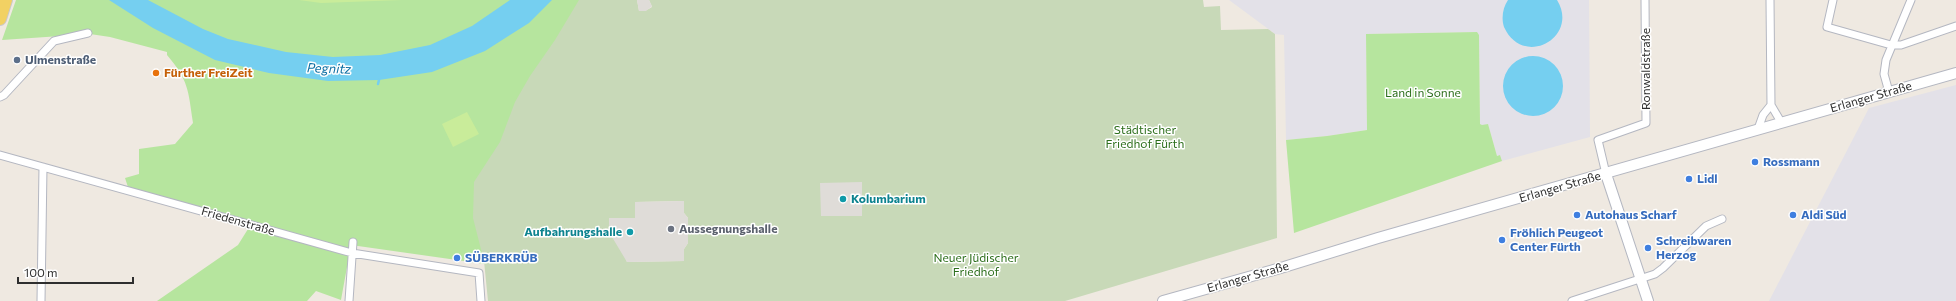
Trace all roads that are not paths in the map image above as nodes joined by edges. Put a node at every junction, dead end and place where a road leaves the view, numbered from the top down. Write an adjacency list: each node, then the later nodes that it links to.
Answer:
1 (6, 0): 6 (main road)
2 (1645, 0): 18 (street, Ronwaldstraße)
3 (1770, 0): 13 (street)
4 (1833, 0): 9 (street)
5 (1912, 0): 9 (street)
6 (0, 19)
7 (1956, 26): 9 (street)
8 (88, 33): 12 (street)
9 (1891, 46): 11 (street)
10 (1956, 73): 11 (main road, Erlanger Straße)
11 (1889, 92): 14 (main road, Erlanger Straße)
12 (0, 97)
13 (1771, 105): 14 (street); 15 (street)
14 (1781, 122): 15 (main road, Erlanger Straße)
15 (1758, 129): 18 (main road, Erlanger Straße)
16 (0, 155): 17 (street, Friedenstraße)
17 (43, 167): 21 (street, Friedenstraße); 24 (street)
18 (1606, 174): 22 (main road); 27 (main road, Erlanger Straße)
19 (1722, 218): 22 (street)
20 (353, 242): 21 (street)
21 (352, 253): 25 (street); 26 (street, Friedenstraße)
22 (1641, 278): 23 (street); 28 (main road)
23 (1576, 300)
24 (41, 301)
25 (349, 301)
26 (482, 301)
27 (1163, 301)
28 (1648, 301)

